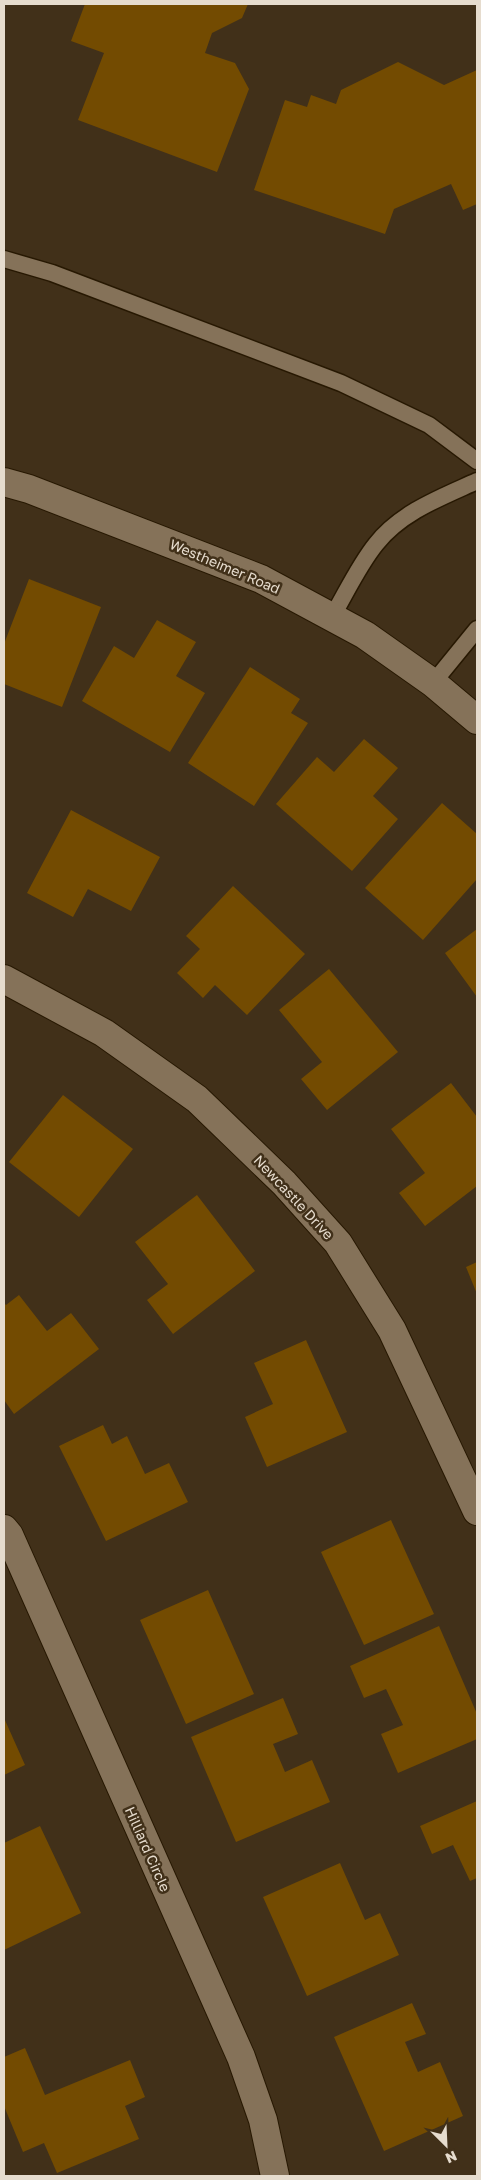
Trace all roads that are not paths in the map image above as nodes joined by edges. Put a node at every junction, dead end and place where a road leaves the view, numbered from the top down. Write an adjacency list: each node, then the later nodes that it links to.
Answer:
1 (4, 259): 2 (lane)
2 (477, 461)
3 (477, 481): 5 (lane)
4 (4, 482): 5 (street, Westheimer Road)
5 (332, 617): 7 (street, Westheimer Road)
6 (477, 629): 7 (lane)
7 (433, 683): 8 (street, Westheimer Road)
8 (477, 720)
9 (4, 979): 10 (street, Newcastle Drive)
10 (477, 1511)
11 (4, 1529): 12 (street, Hilliard Circle)
12 (275, 2176)

